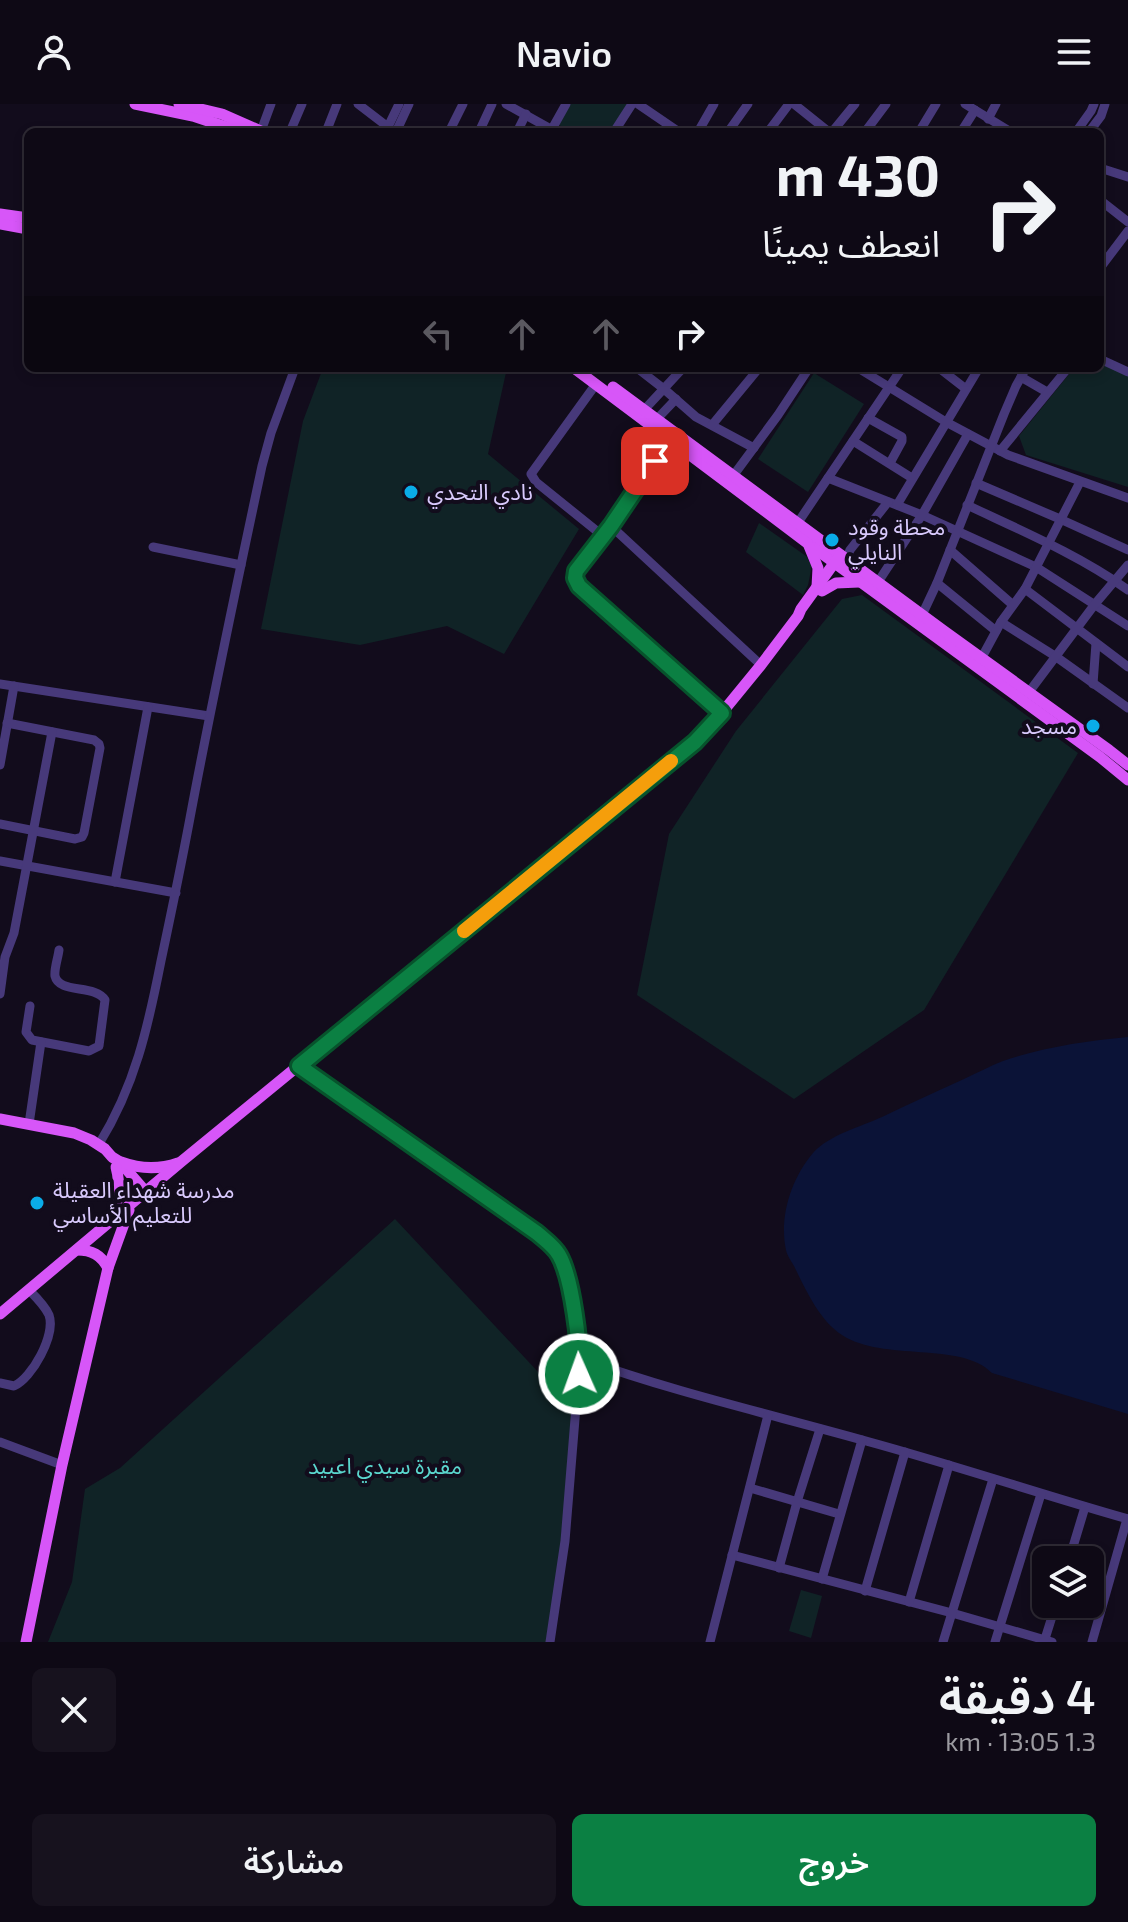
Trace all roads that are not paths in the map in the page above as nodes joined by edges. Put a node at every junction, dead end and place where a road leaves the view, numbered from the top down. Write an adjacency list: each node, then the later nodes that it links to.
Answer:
1 (135, 104): 28 (main road)
2 (179, 104): 24 (main road)
3 (271, 104): 30 (street)
4 (302, 104): 31 (street)
5 (337, 104): 32 (street)
6 (359, 104): 33 (street)
7 (399, 104): 34 (street)
8 (409, 104): 35 (street)
9 (463, 104): 36 (street)
10 (492, 104): 37 (street)
11 (506, 104): 25 (street)
12 (566, 104): 39 (street)
13 (635, 104): 40 (street); 41 (street)
14 (748, 104): 43 (street)
15 (792, 104): 44 (street); 45 (street)
16 (855, 104): 46 (street)
17 (886, 104): 47 (street)
18 (936, 104): 48 (street)
19 (965, 104): 26 (street)
20 (996, 104): 27 (street)
21 (1094, 104): 50 (street)
22 (1105, 104): 51 (street)
23 (711, 105): 42 (street)
24 (207, 107): 29 (main road)
25 (524, 110): 38 (street)
26 (975, 110): 27 (street); 49 (street)
27 (992, 125)
28 (229, 128)
29 (256, 128)
30 (263, 128)
31 (292, 128)
32 (328, 128)
33 (388, 128)
34 (391, 128)
35 (391, 128)
36 (451, 128)
37 (481, 128)
38 (551, 128)
39 (555, 128)
40 (617, 128)
41 (673, 128)
42 (700, 128)
43 (731, 128)
44 (771, 128)
45 (825, 128)
46 (834, 128)
47 (868, 128)
48 (921, 128)
49 (964, 128)
50 (1079, 128)
51 (1092, 128)
52 (1104, 169): 53 (street)
53 (1128, 177)
54 (1104, 203): 57 (street)
55 (0, 214): 56 (main road)
56 (24, 217)
57 (1128, 222)
58 (0, 224): 59 (main road)
59 (24, 228)
60 (1128, 231): 61 (street)
61 (1104, 263)
62 (1104, 361): 63 (street)
63 (1127, 370)
64 (294, 372): 115 (street)
65 (580, 372): 78 (main road)
66 (592, 372): 84 (main road)
67 (642, 372): 80 (street)
68 (679, 372): 80 (street)
69 (756, 372): 88 (street)
70 (806, 372): 92 (street)
71 (865, 372): 79 (street)
72 (899, 372): 79 (street)
73 (944, 372): 81 (street)
74 (977, 372): 81 (street)
75 (1023, 372): 93 (street)
76 (1026, 372): 82 (street)
77 (1064, 372): 82 (street)
78 (596, 384): 90 (main road); 108 (street)
79 (888, 386): 85 (street); 87 (street)
80 (664, 389): 83 (street); 84 (street)
81 (966, 389): 87 (street)
82 (1047, 392): 93 (street)
83 (676, 399): 86 (street); 88 (street)
84 (644, 410): 86 (main road)
85 (868, 418): 91 (street); 94 (street)
86 (656, 420): 95 (main road)
87 (946, 422): 89 (street); 97 (street)
88 (712, 425): 92 (street)
89 (968, 434): 93 (street); 103 (street)
90 (670, 440): 106 (street); 109 (main road)
91 (853, 441): 94 (street); 96 (street)
92 (754, 448): 95 (street)
93 (996, 448): 98 (street); 99 (street)
94 (890, 463): 97 (street)
95 (733, 476): 105 (main road)
96 (828, 478): 101 (street); 105 (street)
97 (912, 478): 101 (street)
98 (1080, 482): 100 (street); 104 (street)
99 (976, 483): 102 (street); 104 (street)
100 (1128, 498)
101 (892, 504): 103 (street); 114 (street)
102 (967, 505): 107 (street); 110 (street)
103 (922, 515): 107 (street); 119 (street)
104 (1060, 519): 110 (street); 113 (street)
105 (797, 524): 114 (main road)
106 (611, 526): 108 (street); 134 (street)
107 (957, 532): 112 (street); 117 (street)
108 (603, 536): 142 (street)
109 (806, 542): 114 (main road); 122 (main road)
110 (1048, 544): 117 (street); 118 (street)
111 (153, 547): 115 (street)
112 (950, 550): 121 (street); 126 (street)
113 (1128, 550)
114 (842, 559): 119 (main road); 120 (main road); 122 (main road)
115 (241, 565): 143 (street)
116 (1128, 565): 118 (street)
117 (1036, 567): 123 (street); 125 (street)
118 (1114, 581): 124 (street); 125 (street)
119 (878, 582): 127 (main road)
120 (863, 583): 122 (main road); 150 (main road)
121 (937, 583): 127 (street); 128 (street)
122 (820, 589): 134 (main road)
123 (1025, 589): 126 (street); 130 (street)
124 (1128, 590)
125 (1095, 604): 129 (street); 130 (street)
126 (1013, 605): 128 (street)
127 (922, 615): 133 (main road)
128 (998, 626): 132 (street); 133 (street)
129 (1128, 626)
130 (1077, 629): 131 (street); 132 (street)
131 (1096, 643): 135 (street); 137 (street)
132 (1055, 656): 137 (street); 139 (street)
133 (981, 659): 139 (main road)
134 (761, 665): 142 (main road)
135 (1128, 667)
136 (0, 684): 138 (street)
137 (1093, 684): 141 (street)
138 (14, 686): 140 (street); 144 (street)
139 (1029, 692): 146 (main road)
140 (148, 707): 143 (street); 155 (street)
141 (1128, 708)
142 (722, 713): 161 (main road)
143 (209, 716): 156 (street)
144 (7, 723): 145 (street); 148 (street)
145 (52, 732): 152 (street); 152 (street)
146 (1109, 750): 147 (main road); 149 (main road)
147 (1128, 754)
148 (0, 765)
149 (1128, 765)
150 (1128, 780)
151 (0, 824): 152 (street)
152 (33, 831): 154 (street)
153 (0, 861): 154 (street)
154 (27, 866): 155 (street); 158 (street)
155 (115, 882): 156 (street)
156 (176, 893): 164 (street)
157 (59, 950): 160 (street)
158 (0, 994)
159 (30, 1006): 160 (street)
160 (41, 1042): 163 (street)
161 (299, 1066): 165 (main road); 174 (street)
162 (0, 1119): 163 (main road)
163 (29, 1124): 164 (main road)
164 (99, 1144): 166 (main road)
165 (182, 1161): 166 (main road); 167 (main road)
166 (116, 1162): 167 (main road); 169 (main road)
167 (144, 1194): 168 (main road)
168 (130, 1205): 169 (main road); 171 (main road)
169 (105, 1227): 170 (main road)
170 (77, 1250): 171 (main road); 172 (main road)
171 (108, 1268): 181 (main road)
172 (29, 1290): 173 (main road); 175 (street)
173 (0, 1314)
174 (580, 1358): 176 (street); 201 (street)
175 (0, 1383)
176 (768, 1415): 177 (street); 184 (street)
177 (820, 1429): 178 (street); 186 (street)
178 (862, 1440): 180 (street); 188 (street)
179 (0, 1442): 181 (street)
180 (905, 1452): 182 (street); 194 (street)
181 (62, 1465): 200 (main road)
182 (949, 1465): 183 (street); 195 (street)
183 (993, 1479): 185 (street); 196 (street)
184 (750, 1488): 186 (street); 191 (street)
185 (1041, 1494): 187 (street); 198 (street)
186 (797, 1502): 188 (street); 192 (street)
187 (1085, 1507): 189 (street); 190 (street)
188 (839, 1514): 193 (street)
189 (1128, 1519): 205 (street)
190 (1073, 1546)
191 (732, 1555): 192 (street); 202 (street)
192 (779, 1568): 193 (street)
193 (822, 1579): 194 (street)
194 (865, 1591): 195 (street)
195 (909, 1602): 196 (street)
196 (952, 1613): 198 (street); 203 (street)
197 (1053, 1618): 199 (street)
198 (1000, 1627): 199 (street); 204 (street)
199 (1047, 1641)
200 (26, 1642)
201 (550, 1642)
202 (710, 1642)
203 (943, 1642)
204 (995, 1642)
205 (1092, 1642)

